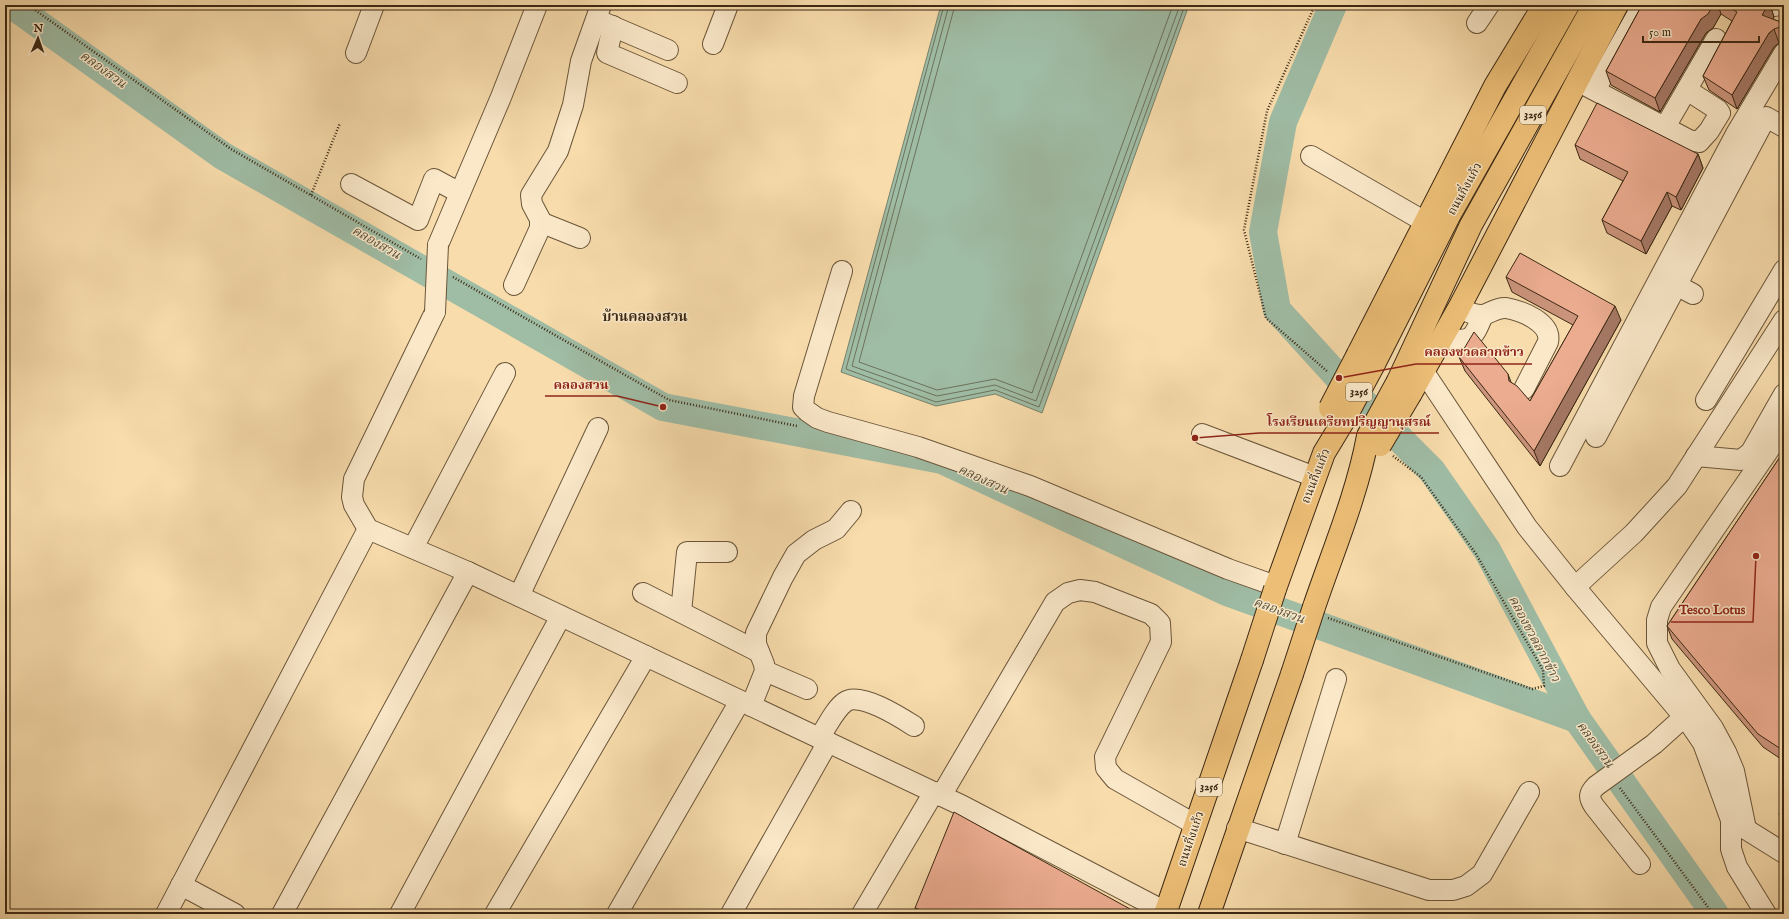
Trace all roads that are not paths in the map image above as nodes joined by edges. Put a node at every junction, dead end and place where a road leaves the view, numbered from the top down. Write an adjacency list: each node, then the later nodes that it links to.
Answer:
1 (374, 5): 15 (street)
2 (537, 5): 24 (street)
3 (728, 5): 13 (street)
4 (1489, 5): 11 (street)
5 (1544, 5): 26 (main road)
6 (1568, 5): 36 (main road, ถนนกิ่งแก้ว / 3256)
7 (1594, 5): 39 (main road, ถนนกิ่งแก้ว / 3256)
8 (1617, 5): 18 (main road)
9 (1640, 5): 18 (street)
10 (603, 17): 14 (street); 17 (street); 25 (street)
11 (1477, 23)
12 (1716, 39): 19 (street)
13 (713, 44)
14 (668, 50)
15 (356, 53)
16 (1784, 53): 31 (street)
17 (677, 83)
18 (1586, 86): 20 (street); 32 (main road)
19 (1686, 90): 20 (street); 20 (street)
20 (1665, 127)
21 (1784, 127): 31 (street)
22 (1312, 156): 26 (street)
23 (351, 184): 24 (street)
24 (460, 193): 51 (street, bridge)
25 (540, 222): 27 (street); 30 (street)
26 (1427, 222): 36 (main road)
27 (580, 238)
28 (842, 270): 56 (street)
29 (1784, 270): 42 (street)
30 (514, 285)
31 (1676, 285): 46 (street); 48 (street)
32 (1459, 308): 33 (street); 35 (main road)
33 (1483, 315): 35 (street); 40 (street)
34 (1784, 320): 47 (street)
35 (1442, 339): 37 (main road)
36 (1366, 359): 49 (main road, ถนนกิ่งแก้ว / 3256, bridge)
37 (1424, 372): 39 (main road); 55 (street)
38 (505, 373): 52 (street)
39 (1404, 387): 74 (main road, ถนนกิ่งแก้ว / 3256, bridge)
40 (1524, 389)
41 (1784, 394): 47 (street)
42 (1706, 400)
43 (598, 428): 58 (street)
44 (1784, 428): 72 (street)
45 (1202, 434): 49 (street)
46 (1596, 437)
47 (1696, 456): 55 (street)
48 (1560, 466)
49 (1315, 477): 56 (main road, ถนนกิ่งแก้ว / 3256)
50 (851, 511): 61 (street)
51 (368, 529): 52 (street); 78 (street)
52 (413, 548): 54 (street)
53 (727, 552): 59 (street)
54 (468, 572): 58 (street); 82 (street)
55 (1575, 587): 67 (street)
56 (1275, 588): 73 (main road, ถนนกิ่งแก้ว / 3256, bridge)
57 (643, 593): 59 (street)
58 (519, 596): 60 (street)
59 (681, 612): 61 (street)
60 (561, 616): 62 (street); 83 (street)
61 (759, 652): 63 (street)
62 (646, 656): 66 (street); 84 (street)
63 (766, 671): 65 (street); 66 (street)
64 (1336, 680): 75 (street)
65 (807, 689)
66 (746, 703): 69 (street); 85 (street)
67 (1684, 717): 72 (street); 77 (street)
68 (914, 726): 69 (street)
69 (824, 740): 71 (street); 86 (street)
70 (1529, 792): 75 (street)
71 (937, 794): 73 (street); 79 (street); 87 (street)
72 (1738, 824): 76 (street); 89 (street)
73 (1196, 825): 79 (main road, ถนนกิ่งแก้ว / 3256)
74 (1237, 828): 75 (street); 88 (main road, ถนนกิ่งแก้ว / 3256)
75 (1285, 844)
76 (1784, 853)
77 (1640, 864)
78 (181, 885): 80 (street); 81 (street)
79 (1165, 913)
80 (166, 914)
81 (235, 914)
82 (282, 914)
83 (400, 914)
84 (495, 914)
85 (617, 914)
86 (731, 914)
87 (862, 914)
88 (1209, 914)
89 (1766, 914)

